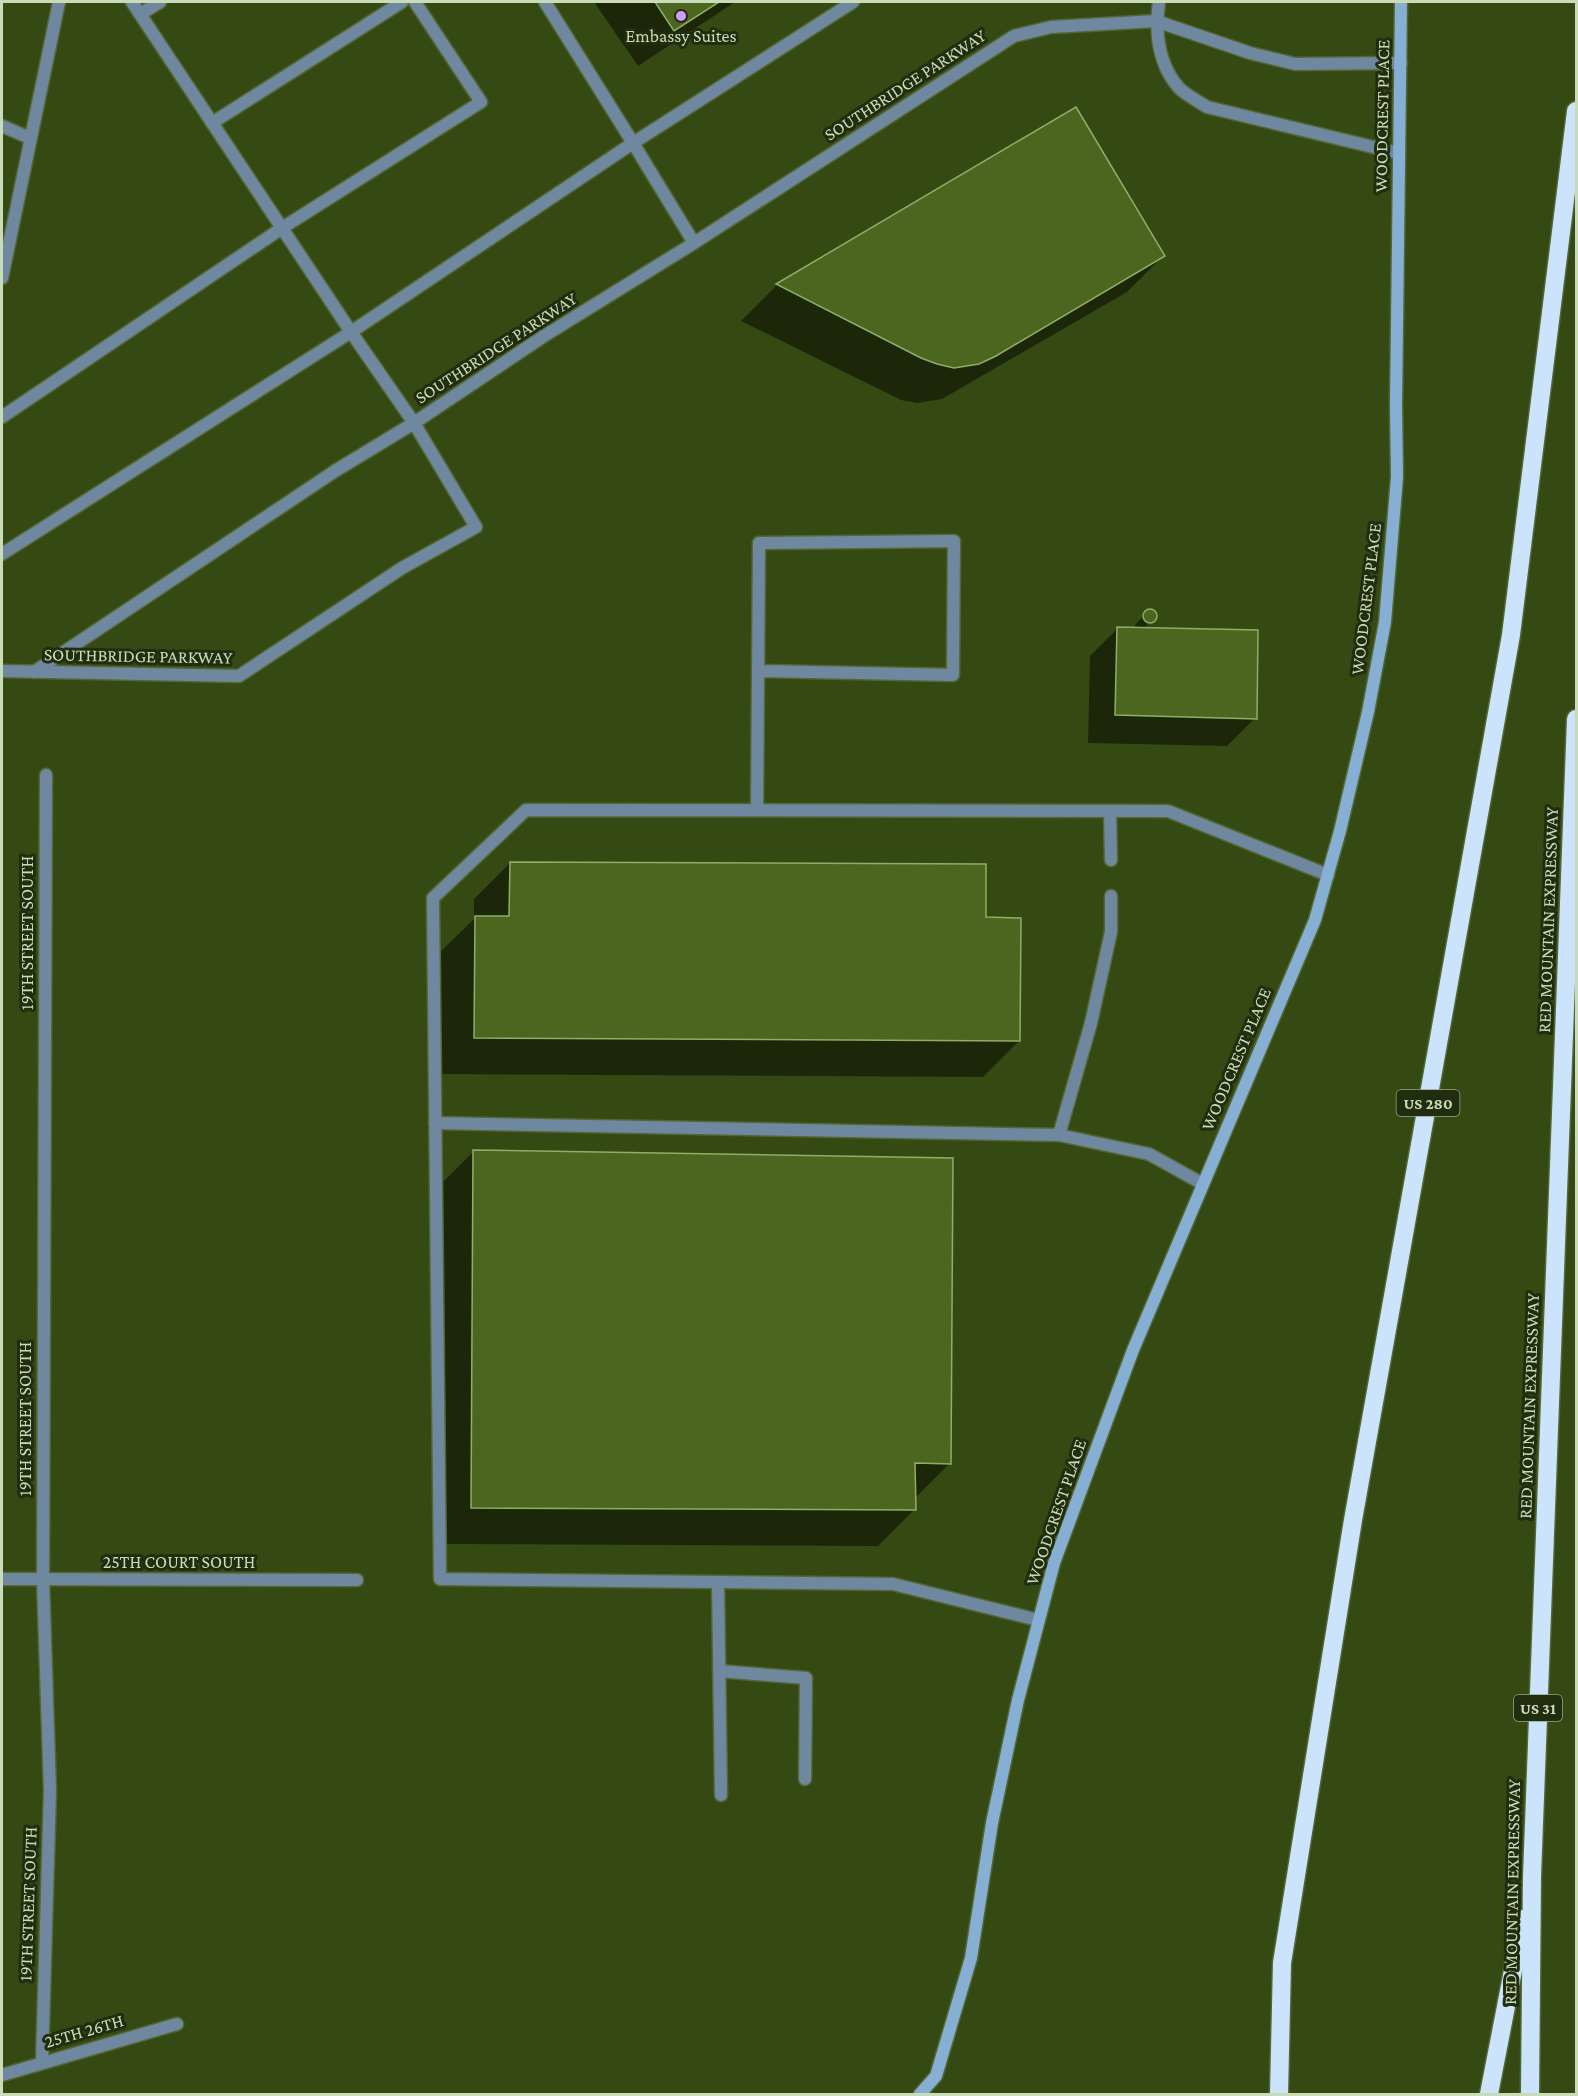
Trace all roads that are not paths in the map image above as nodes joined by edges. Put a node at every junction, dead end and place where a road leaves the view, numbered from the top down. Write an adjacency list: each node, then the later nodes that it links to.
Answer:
1 (59, 2): 16 (street)
2 (132, 2): 10 (street)
3 (159, 2): 10 (street)
4 (402, 2): 14 (street)
5 (415, 2): 19 (street)
6 (545, 2): 17 (street)
7 (853, 2): 17 (street)
8 (1159, 2): 11 (street)
9 (1401, 2): 12 (street, WOODCREST PLACE)
10 (140, 14): 14 (street)
11 (1156, 21): 12 (street, SOUTHBRIDGE PARKWAY); 18 (street); 20 (street, SOUTHBRIDGE PARKWAY)
12 (1401, 63): 18 (street, WOODCREST PLACE)
13 (1576, 111): 52 (highway, US 280)
14 (212, 123): 19 (street)
15 (2, 126): 16 (street)
16 (30, 138): 21 (street)
17 (633, 142): 20 (street); 22 (street)
18 (1398, 153): 34 (street, WOODCREST PLACE)
19 (282, 228): 22 (street); 23 (street)
20 (694, 243): 24 (street, SOUTHBRIDGE PARKWAY)
21 (2, 278)
22 (351, 332): 24 (street); 25 (street)
23 (2, 417)
24 (414, 423): 28 (street); 28 (street, SOUTHBRIDGE PARKWAY)
25 (2, 554)
26 (2, 671): 28 (street, SOUTHBRIDGE PARKWAY)
27 (759, 671): 27 (street); 31 (street)
28 (34, 672)
29 (1576, 719): 47 (highway, RED MOUNTAIN EXPRESSWAY / US 31)
30 (46, 775): 40 (street, 19TH STREET SOUTH)
31 (757, 810): 32 (street); 36 (street)
32 (1110, 811): 33 (street); 34 (street)
33 (1111, 860)
34 (1328, 875): 38 (street, WOODCREST PLACE)
35 (1111, 896): 37 (street)
36 (435, 1123): 37 (street); 42 (street)
37 (1059, 1135): 38 (street)
38 (1203, 1184): 43 (street, WOODCREST PLACE)
39 (2, 1579): 40 (street, 25TH COURT SOUTH)
40 (43, 1580): 41 (street, 25TH COURT SOUTH); 49 (street, 19TH STREET SOUTH)
41 (357, 1580)
42 (718, 1582): 43 (street); 44 (street)
43 (1038, 1620): 51 (street, WOODCREST PLACE)
44 (719, 1671): 45 (street); 46 (street)
45 (805, 1779)
46 (721, 1795)
47 (1532, 1876): 53 (highway); 54 (highway, RED MOUNTAIN EXPRESSWAY / US 31)
48 (177, 2024): 49 (street, 25TH 26TH)
49 (42, 2062): 50 (street, 25TH 26TH)
50 (2, 2075)
51 (920, 2094)
52 (1279, 2094)
53 (1489, 2094)
54 (1530, 2094)

